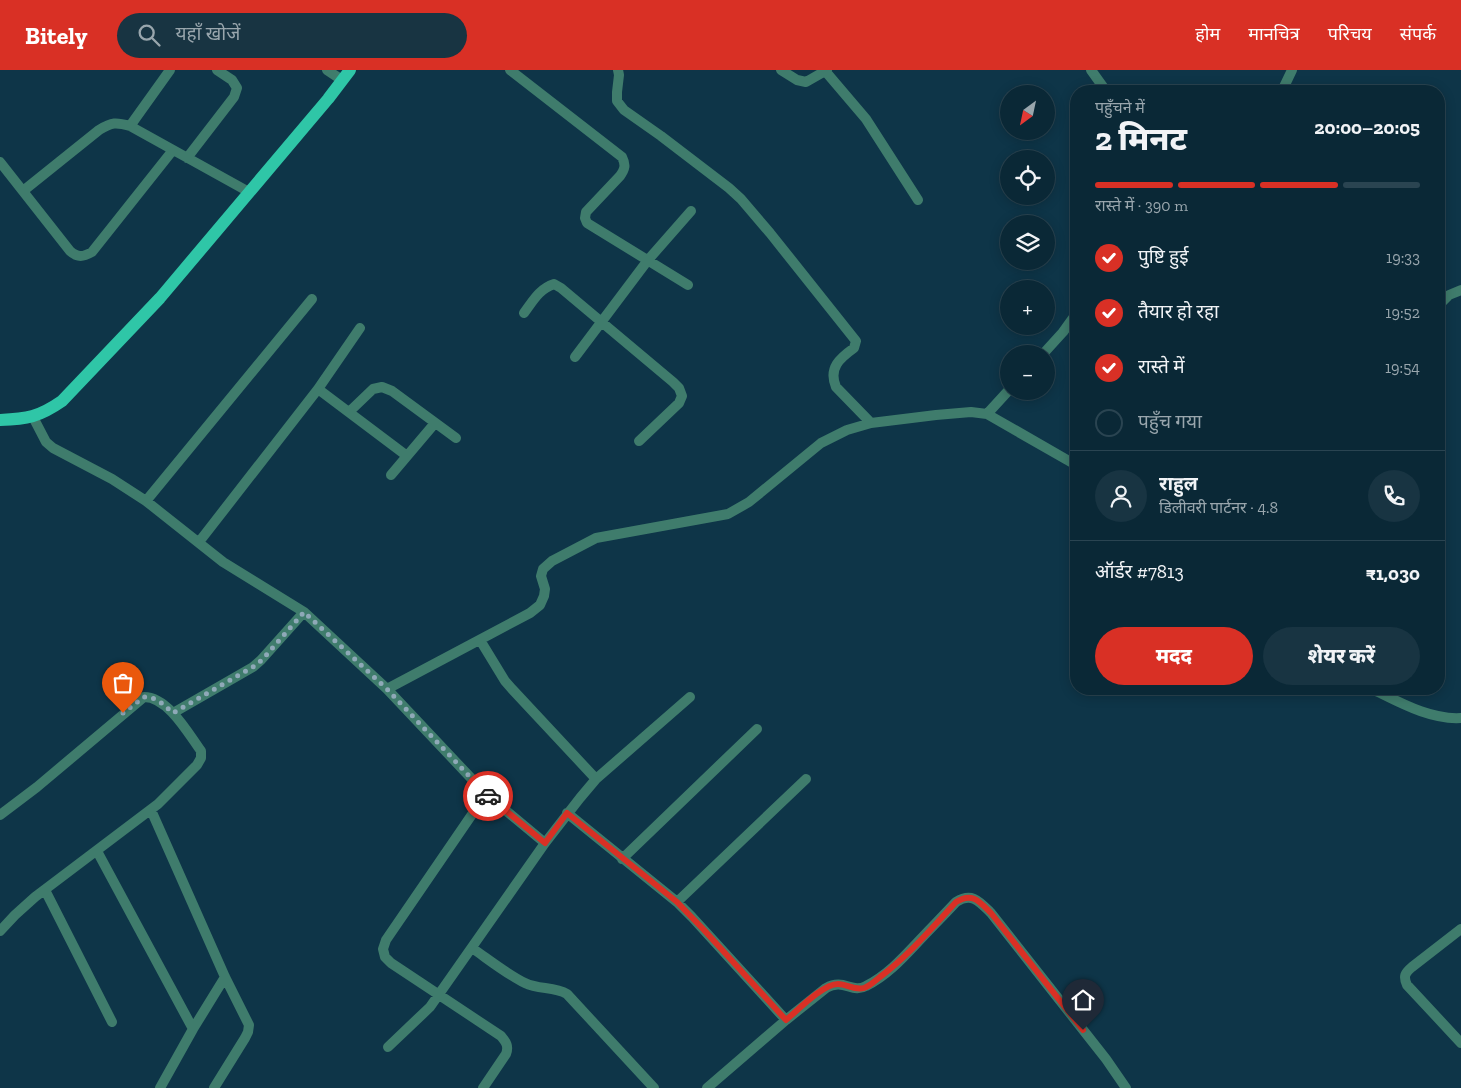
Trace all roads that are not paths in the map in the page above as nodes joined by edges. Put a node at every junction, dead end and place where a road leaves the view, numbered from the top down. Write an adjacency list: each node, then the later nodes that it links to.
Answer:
1 (170, 70): 13 (street)
2 (217, 70): 15 (street)
3 (327, 70): 10 (street)
4 (510, 70): 21 (street)
5 (618, 70): 39 (street)
6 (781, 70): 9 (street)
7 (1091, 70): 11 (street)
8 (1292, 70): 12 (street)
9 (826, 71): 19 (street)
10 (346, 75): 18 (main road)
11 (1102, 85)
12 (1285, 85)
13 (130, 126): 14 (street); 17 (street)
14 (173, 150): 15 (street); 17 (street)
15 (187, 158): 18 (street)
16 (0, 162): 17 (street)
17 (22, 191)
18 (249, 192): 36 (main road)
19 (918, 200)
20 (690, 211): 21 (street)
21 (648, 260): 22 (street); 27 (street)
22 (688, 285)
23 (1461, 290): 25 (street)
24 (312, 299): 45 (street)
25 (1445, 299)
26 (524, 313): 27 (street)
27 (602, 322): 31 (street); 41 (street)
28 (1070, 322): 30 (street)
29 (360, 328): 32 (street)
30 (1051, 345)
31 (575, 357)
32 (318, 389): 34 (street); 46 (street)
33 (1000, 400): 35 (street)
34 (349, 412): 38 (street); 42 (street)
35 (987, 414): 39 (street); 43 (street)
36 (33, 417): 37 (main road); 45 (street)
37 (0, 420)
38 (435, 423): 40 (street); 42 (street)
39 (871, 423): 48 (street)
40 (456, 438)
41 (638, 441)
42 (407, 456): 44 (street)
43 (1070, 462)
44 (391, 475)
45 (146, 501): 46 (street)
46 (198, 542): 47 (street)
47 (304, 612): 49 (street); 52 (street)
48 (480, 640): 49 (street); 56 (street)
49 (387, 689): 57 (street)
50 (1386, 695): 53 (street)
51 (690, 697): 56 (street)
52 (173, 713): 58 (street); 60 (street)
53 (1461, 718)
54 (757, 729): 63 (street)
55 (806, 778): 65 (street)
56 (596, 779): 59 (street)
57 (486, 794): 61 (street); 70 (street)
58 (152, 810): 62 (street); 69 (street)
59 (567, 813): 61 (street); 63 (street)
60 (0, 815)
61 (545, 843): 68 (street)
62 (97, 851): 64 (street); 73 (street)
63 (622, 858): 65 (street)
64 (45, 890): 67 (street); 72 (street)
65 (677, 902): 71 (street)
66 (1461, 929): 74 (street)
67 (0, 931)
68 (472, 948): 70 (street); 79 (street)
69 (225, 977): 73 (street); 77 (street)
70 (440, 994): 75 (street); 78 (street)
71 (786, 1020): 80 (street); 81 (street)
72 (112, 1022)
73 (193, 1029): 76 (street)
74 (1461, 1043)
75 (388, 1047)
76 (160, 1088)
77 (214, 1088)
78 (483, 1088)
79 (654, 1088)
80 (707, 1088)
81 (1126, 1088)

